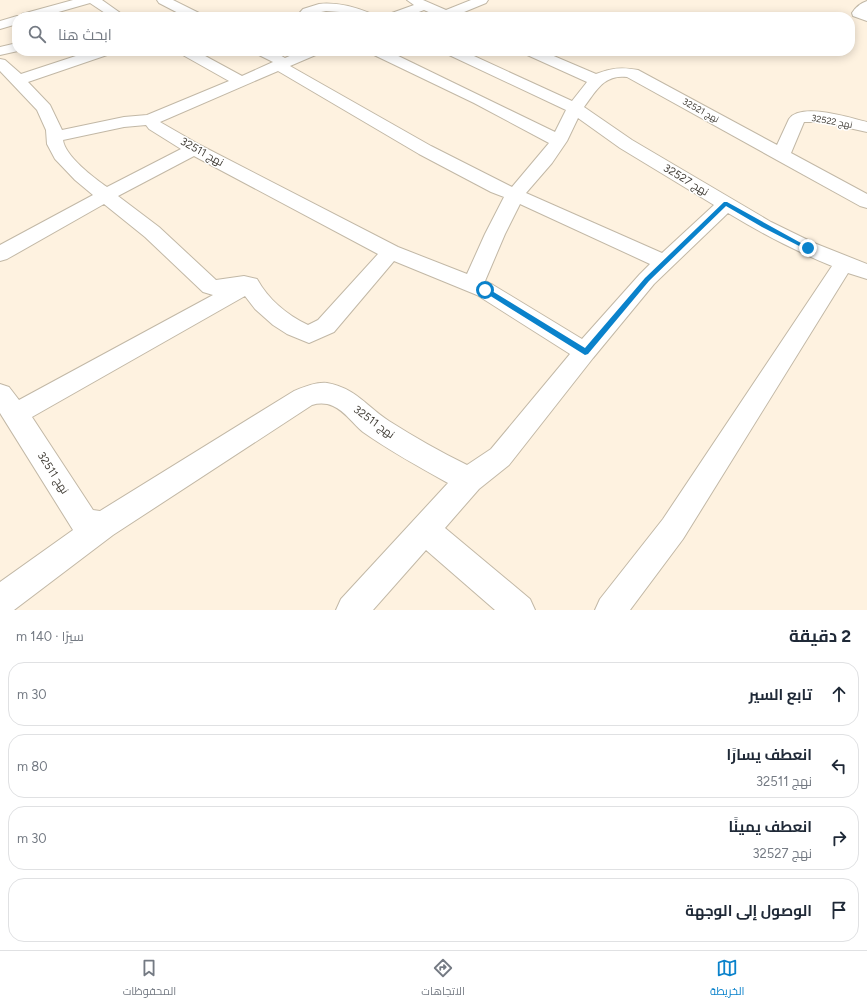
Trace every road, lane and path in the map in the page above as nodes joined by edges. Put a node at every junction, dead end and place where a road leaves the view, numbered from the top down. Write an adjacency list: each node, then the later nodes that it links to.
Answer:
1 (87, 0): 5 (street)
2 (94, 0): 9 (street)
3 (163, 0): 10 (street)
4 (482, 0): 15 (street)
5 (71, 2): 8 (street)
6 (418, 3): 13 (street); 14 (street)
7 (867, 5): 16 (street)
8 (42, 12)
9 (112, 12)
10 (186, 12)
11 (307, 12): 12 (street)
12 (355, 12)
13 (403, 12)
14 (439, 12)
15 (457, 12)
16 (867, 17)
17 (12, 21): 18 (street)
18 (0, 24)
19 (12, 48): 20 (street)
20 (0, 51)
21 (90, 56): 30 (street)
22 (195, 56): 32 (street)
23 (270, 56): 29 (street)
24 (301, 56): 29 (street)
25 (387, 56): 37 (street)
26 (465, 56): 33 (street, نهج 32527)
27 (541, 56): 31 (street)
28 (0, 63): 30 (street)
29 (282, 64): 32 (street); 41 (street)
30 (18, 80): 36 (street)
31 (596, 80): 33 (street); 39 (street, نهج 32521)
32 (240, 81): 34 (street)
33 (580, 102): 37 (street); 43 (street, نهج 32527)
34 (150, 120): 36 (street); 38 (street, نهج 32511)
35 (867, 127): 39 (street, نهج 32522)
36 (54, 137): 40 (street)
37 (559, 141): 41 (street)
38 (194, 149): 40 (street); 44 (street, نهج 32511)
39 (782, 155): 42 (street, نهج 32521)
40 (106, 195): 45 (street); 48 (street)
41 (515, 195): 46 (street); 49 (street)
42 (867, 202)
43 (726, 204): 46 (street); 47 (street, نهج 32527)
44 (391, 252): 48 (street); 49 (street, نهج 32511)
45 (0, 254)
46 (665, 263): 50 (street)
47 (856, 268): 58 (street)
48 (249, 284): 51 (street)
49 (473, 284): 50 (street, نهج 32511)
50 (585, 352): 52 (street)
51 (8, 404): 53 (street, نهج 32511)
52 (469, 480): 53 (street, نهج 32511); 54 (street)
53 (103, 525): 55 (street)
54 (425, 530): 56 (street); 57 (street)
55 (0, 601)
56 (352, 610)
57 (519, 610)
58 (611, 610)

